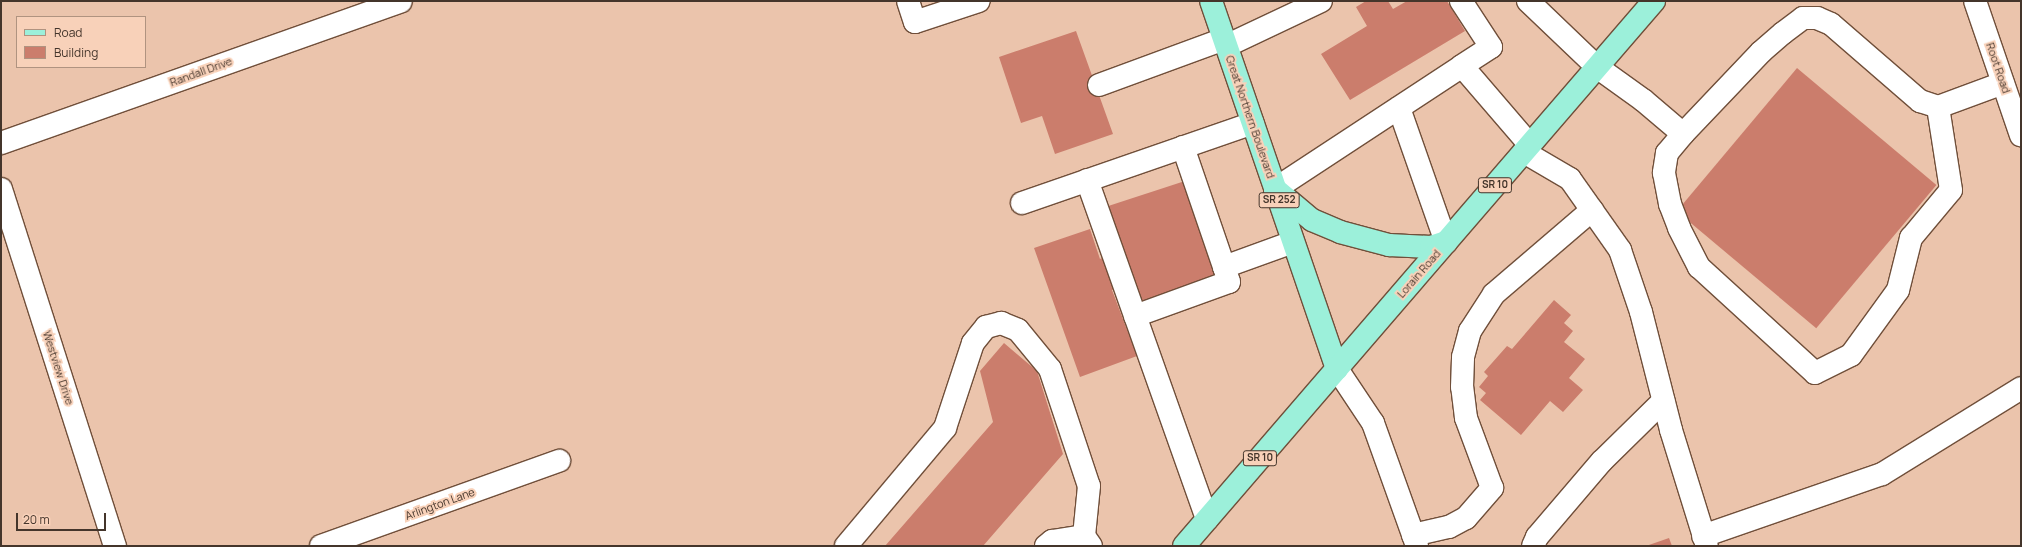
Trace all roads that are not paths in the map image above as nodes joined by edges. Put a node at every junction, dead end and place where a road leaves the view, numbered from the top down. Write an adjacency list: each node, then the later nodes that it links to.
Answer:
1 (401, 1): 20 (street, Randall Drive)
2 (908, 1): 3 (street)
3 (979, 1)
4 (1211, 1): 10 (main road, Great Northern Boulevard / SR 252)
5 (1321, 1): 10 (street)
6 (1461, 1): 11 (street)
7 (1528, 1): 12 (street)
8 (1654, 1): 12 (main road, Lorain Road / SR 10)
9 (1975, 1): 13 (street, Root Road)
10 (1225, 43): 14 (street); 17 (main road, Great Northern Boulevard / SR 252)
11 (1462, 66): 16 (street); 22 (street)
12 (1598, 67): 18 (street); 22 (main road, Lorain Road / SR 10)
13 (2003, 83): 15 (street); 19 (street, Root Road)
14 (1099, 85)
15 (1938, 107): 18 (street); 18 (street)
16 (1399, 108): 25 (street); 29 (street)
17 (1253, 123): 21 (street); 25 (main road, Great Northern Boulevard / SR 252)
18 (1683, 134)
19 (2021, 135)
20 (1, 143)
21 (1183, 147): 23 (street); 30 (street)
22 (1527, 148): 27 (street); 29 (main road, Lorain Road / SR 10)
23 (1087, 180): 26 (street); 31 (street)
24 (1, 189): 40 (street, Westview Drive)
25 (1275, 189): 28 (main road, Great Northern Boulevard / SR 252); 29 (main road)
26 (1022, 203)
27 (1592, 210): 34 (street); 37 (street)
28 (1293, 242): 30 (street); 32 (main road, Great Northern Boulevard / SR 252)
29 (1446, 242): 32 (main road, Lorain Road / SR 10)
30 (1224, 267): 31 (street)
31 (1135, 316): 36 (street)
32 (1337, 369): 36 (main road, Lorain Road / SR 10); 37 (street)
33 (2021, 388): 39 (street)
34 (1663, 400): 39 (street); 45 (street)
35 (559, 461): 41 (street, Arlington Lane)
36 (1207, 519): 44 (main road, Lorain Road / SR 10)
37 (1415, 540)
38 (1088, 541): 42 (street); 43 (street)
39 (1705, 541)
40 (116, 546)
41 (321, 546)
42 (846, 546)
43 (1046, 546)
44 (1184, 546)
45 (1533, 546)

